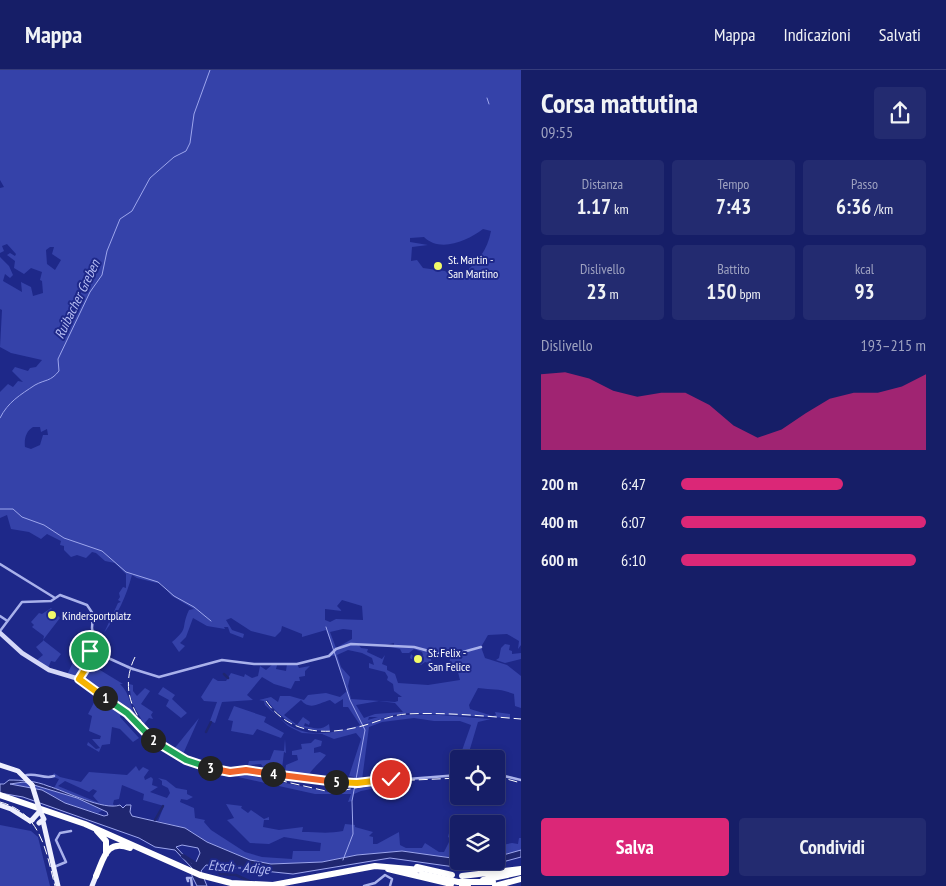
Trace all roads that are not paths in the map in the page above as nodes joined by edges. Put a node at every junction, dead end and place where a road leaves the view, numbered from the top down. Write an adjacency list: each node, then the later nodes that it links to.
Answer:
1 (0, 564): 2 (street)
2 (55, 598): 4 (street); 7 (street)
3 (0, 616): 4 (street)
4 (6, 620): 5 (street)
5 (0, 632): 8 (street)
6 (481, 647): 7 (street, bridge)
7 (88, 664): 8 (street)
8 (79, 679): 11 (street)
9 (0, 765): 13 (main road)
10 (54, 776): 13 (street)
11 (450, 776)
12 (505, 776): 14 (street)
13 (28, 780): 17 (main road, bridge)
14 (521, 780)
15 (0, 796): 19 (highway); 24 (highway)
16 (0, 805): 17 (main road)
17 (38, 818): 22 (main road)
18 (72, 831): 22 (street)
19 (96, 832): 20 (highway); 21 (highway)
20 (106, 855): 21 (highway); 28 (highway)
21 (153, 856): 24 (highway)
22 (54, 867): 34 (main road)
23 (387, 867): 25 (highway); 27 (highway); 32 (highway); 33 (highway); 38 (highway)
24 (189, 872): 32 (highway); 37 (highway)
25 (421, 872): 26 (highway, bridge); 31 (highway, bridge)
26 (521, 873): 30 (highway); 31 (highway)
27 (452, 875): 30 (street)
28 (96, 876): 35 (main road)
29 (190, 881): 36 (street)
30 (463, 882)
31 (494, 884)
32 (273, 885)
33 (452, 885)
34 (58, 886)
35 (92, 886)
36 (192, 886)
37 (235, 886)
38 (285, 886)
39 (364, 886): 40 (street)
40 (390, 886)

